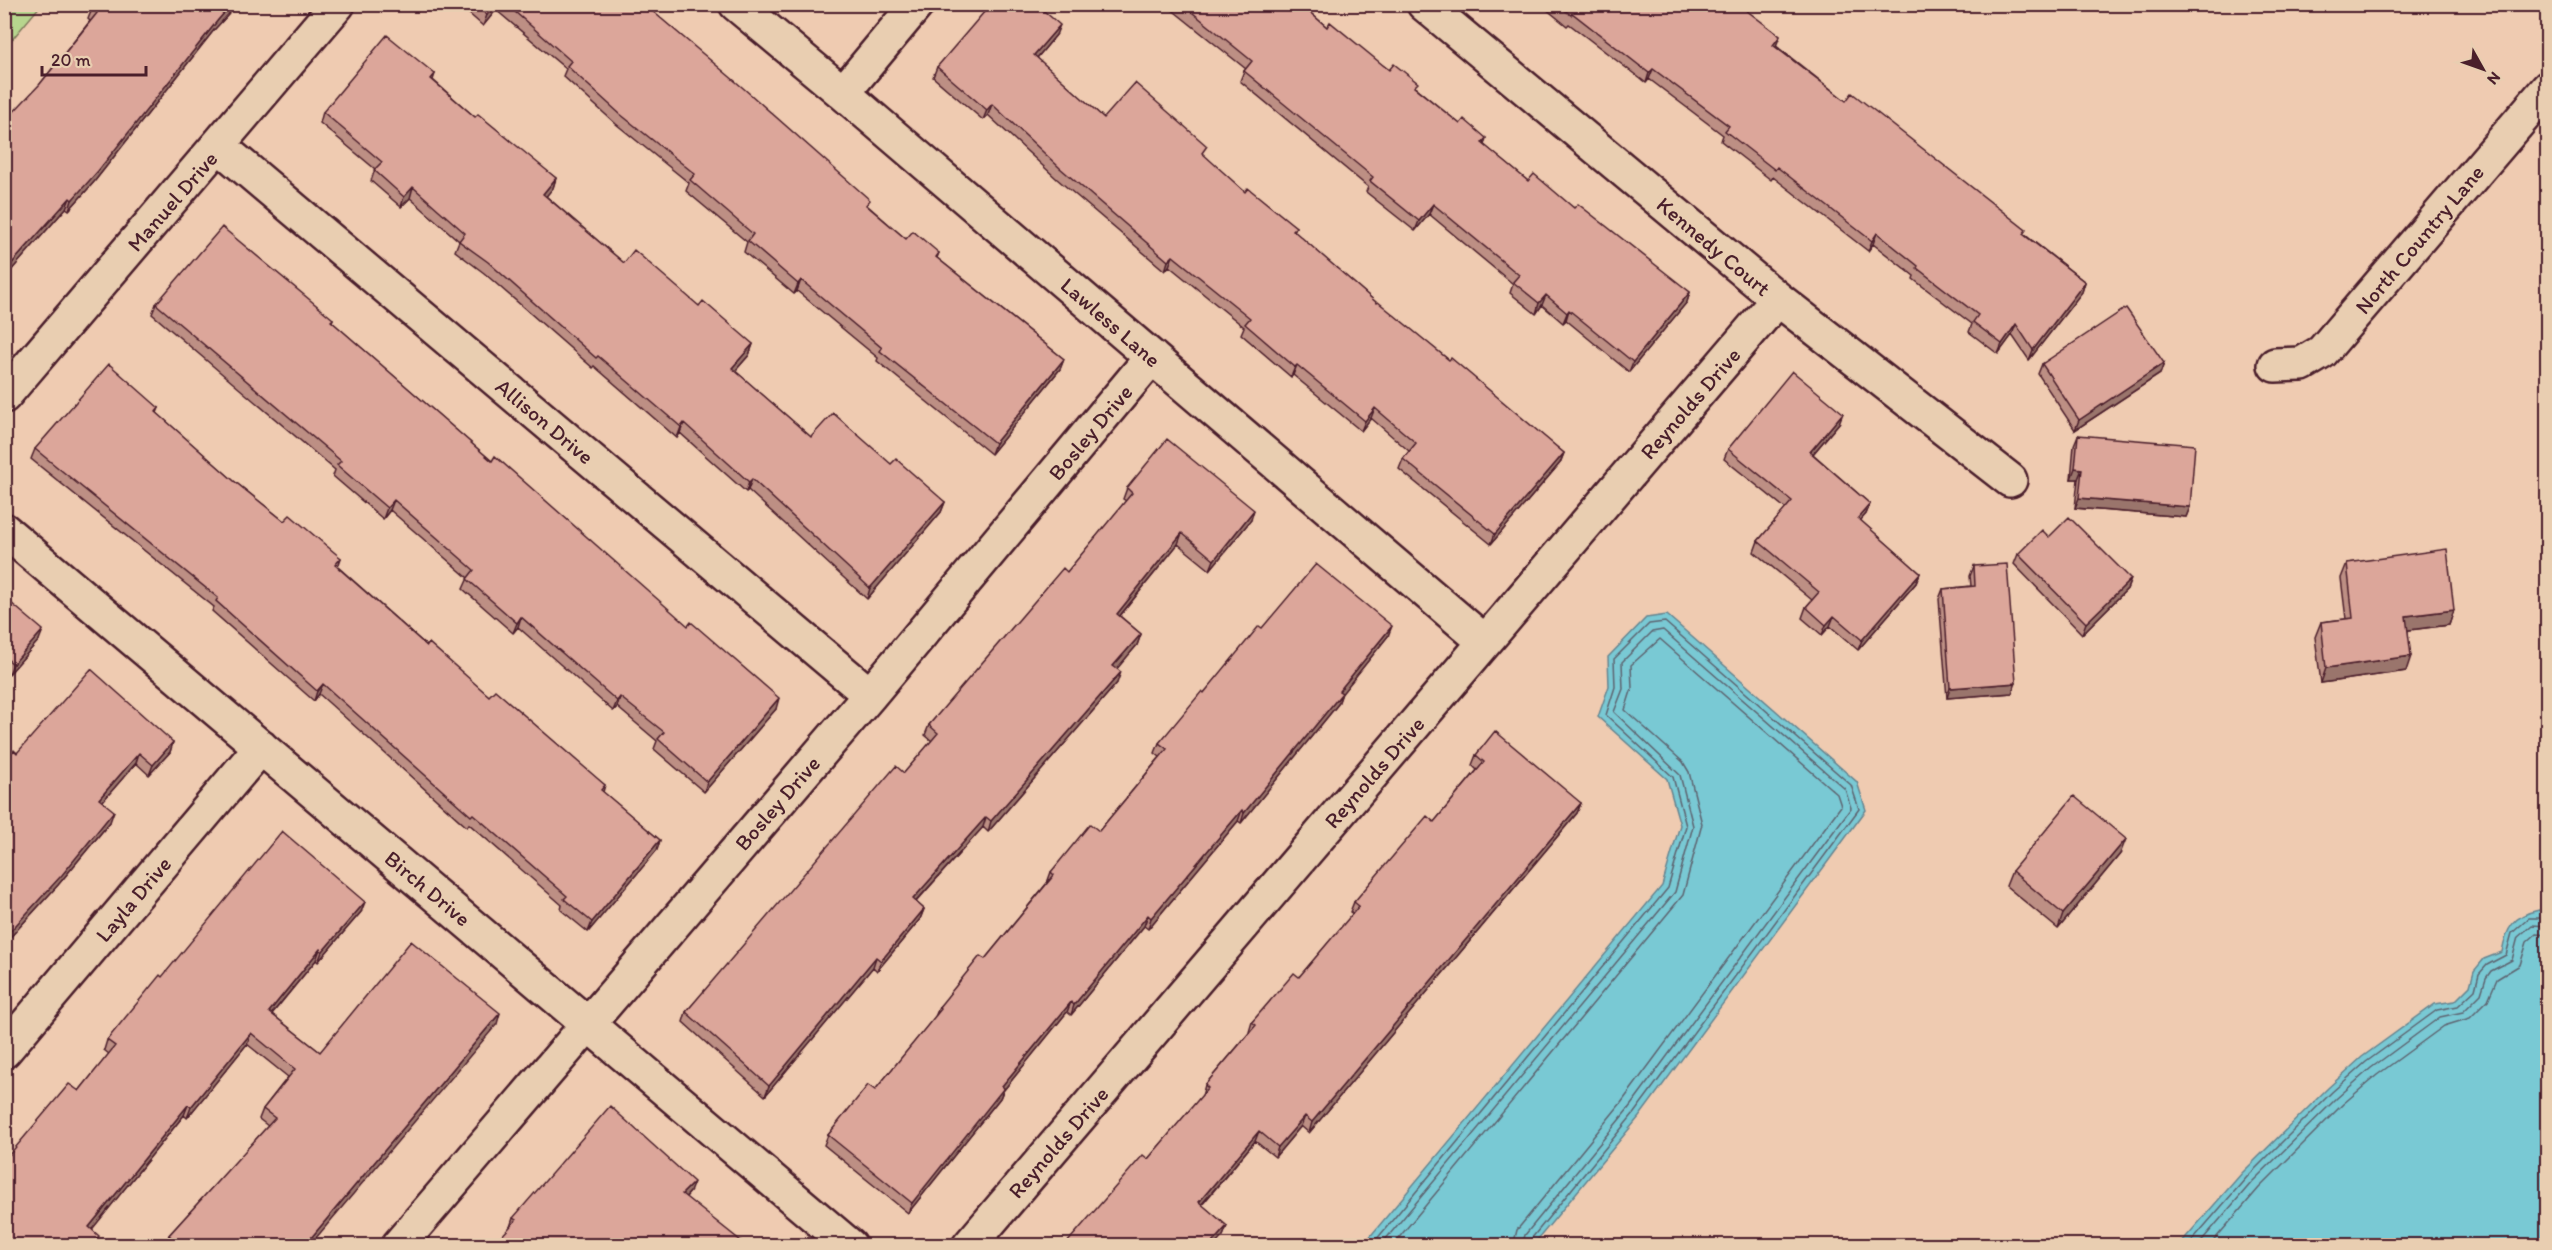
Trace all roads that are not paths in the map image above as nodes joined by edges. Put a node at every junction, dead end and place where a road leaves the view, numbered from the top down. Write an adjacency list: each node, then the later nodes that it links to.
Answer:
1 (338, 4): 7 (street, Manuel Drive)
2 (736, 4): 6 (street, Lawless Lane)
3 (917, 4): 6 (street)
4 (1424, 4): 8 (street, Kennedy Court)
5 (2547, 88): 10 (street, North Country Lane)
6 (843, 93): 9 (street, Lawless Lane)
7 (219, 146): 11 (street, Manuel Drive); 15 (street, Allison Drive)
8 (1778, 299): 12 (street, Kennedy Court); 14 (street, Reynolds Drive)
9 (1152, 357): 14 (street, Lawless Lane); 15 (street, Bosley Drive)
10 (2276, 365)
11 (4, 396)
12 (2010, 480)
13 (4, 530): 16 (street, Birch Drive)
14 (1485, 642): 21 (street, Reynolds Drive)
15 (870, 695): 17 (street, Bosley Drive)
16 (261, 747): 17 (street, Birch Drive); 18 (street, Layla Drive)
17 (587, 1023): 19 (street, Bosley Drive); 20 (street, Birch Drive)
18 (4, 1051)
19 (398, 1245)
20 (850, 1245)
21 (969, 1245)

